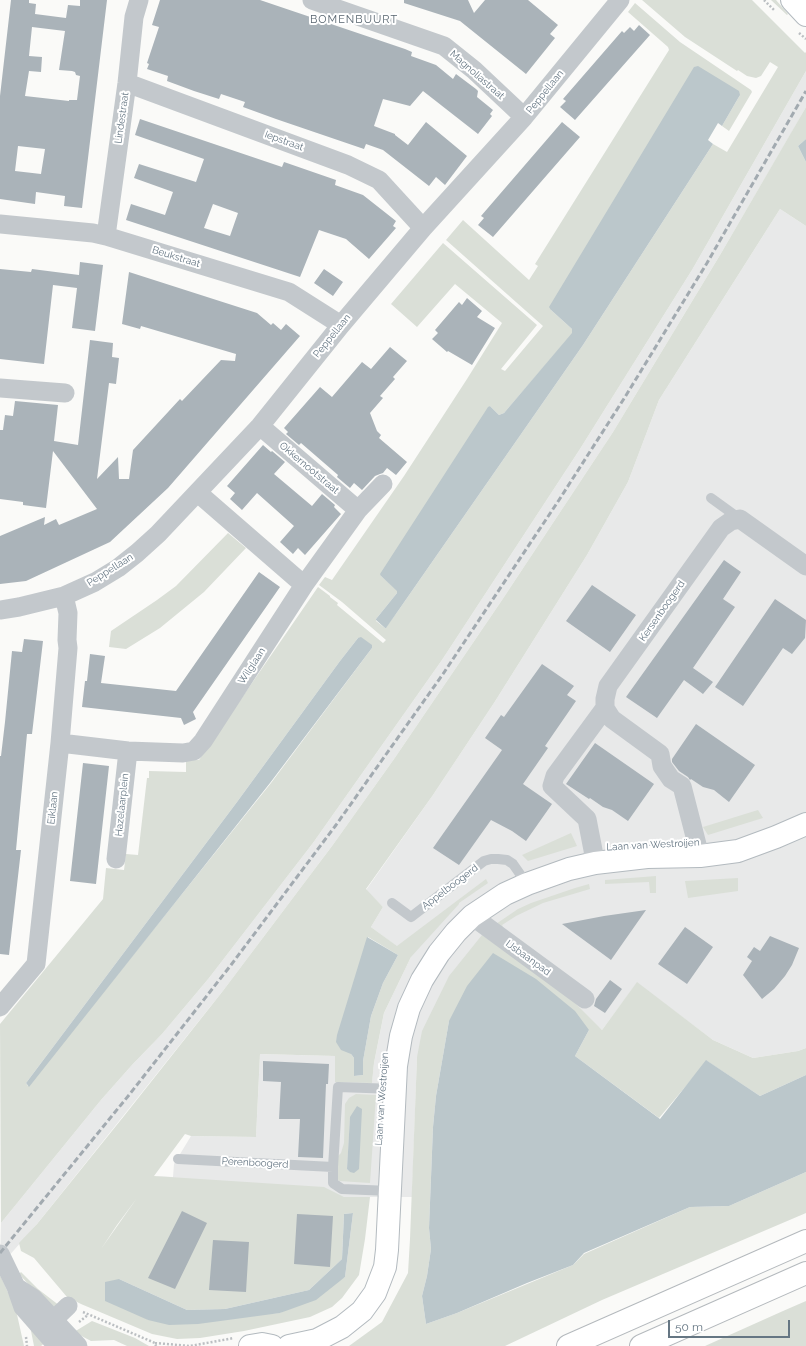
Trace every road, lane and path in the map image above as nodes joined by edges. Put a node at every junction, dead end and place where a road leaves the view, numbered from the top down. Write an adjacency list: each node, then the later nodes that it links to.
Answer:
1 (139, 0): 6 (street, Lindestraat)
2 (312, 0): 7 (street, Magnoliastraat)
3 (620, 0): 7 (street, Peppellaan)
4 (792, 0): 5 (main road)
5 (806, 14)
6 (127, 83): 9 (street, Iepstraat); 10 (street, Lindestraat)
7 (524, 117): 9 (street, Peppellaan)
8 (0, 224): 10 (street, Beukstraat)
9 (424, 228): 11 (street, Peppellaan)
10 (106, 236): 11 (street, Beukstraat)
11 (342, 325): 14 (street, Peppellaan)
12 (0, 388): 13 (street)
13 (65, 393)
14 (260, 426): 16 (street, Peppellaan); 18 (street, Okkernootstraat)
15 (383, 484): 18 (street)
16 (198, 493): 21 (street); 22 (street, Peppellaan)
17 (711, 498): 19 (lane)
18 (358, 510): 21 (street)
19 (736, 520): 20 (street); 24 (street, Kersenboogerd)
20 (806, 566)
21 (304, 585): 26 (street, Wilglaan)
22 (64, 596): 23 (street, Peppellaan); 25 (street, Eiklaan)
23 (0, 610)
24 (605, 708): 28 (street); 30 (street, Kersenboogerd)
25 (60, 743): 26 (street, Wilglaan); 35 (street, Eiklaan)
26 (128, 750): 29 (street, Hazelaarplein)
27 (806, 824): 28 (main road, Laan van Westroijen)
28 (700, 856): 30 (main road, Laan van Westroijen)
29 (116, 859)
30 (594, 863): 31 (main road, Laan van Westroijen)
31 (527, 884): 32 (lane, Appelboogerd); 33 (main road, Laan van Westroijen)
32 (392, 903)
33 (472, 916): 34 (street, IJsbaanpad); 36 (main road, Laan van Westroijen)
34 (585, 999)
35 (0, 1007)
36 (395, 1089): 38 (lane); 39 (main road, Laan van Westroijen)
37 (178, 1159): 38 (lane, Perenboogerd)
38 (333, 1167): 39 (lane)
39 (390, 1191): 52 (main road, Laan van Westroijen)
40 (806, 1241): 53 (main road)
41 (0, 1254): 43 (street)
42 (806, 1273): 54 (main road)
43 (16, 1287): 46 (street); 46 (street)
44 (68, 1306): 46 (street)
45 (88, 1315): 48 (path)
46 (48, 1325): 49 (street); 50 (street)
47 (244, 1342): 48 (path); 51 (main road)
48 (155, 1344)
49 (57, 1346)
50 (78, 1346)
51 (272, 1346)
52 (289, 1346)
53 (568, 1346)
54 (641, 1346)

